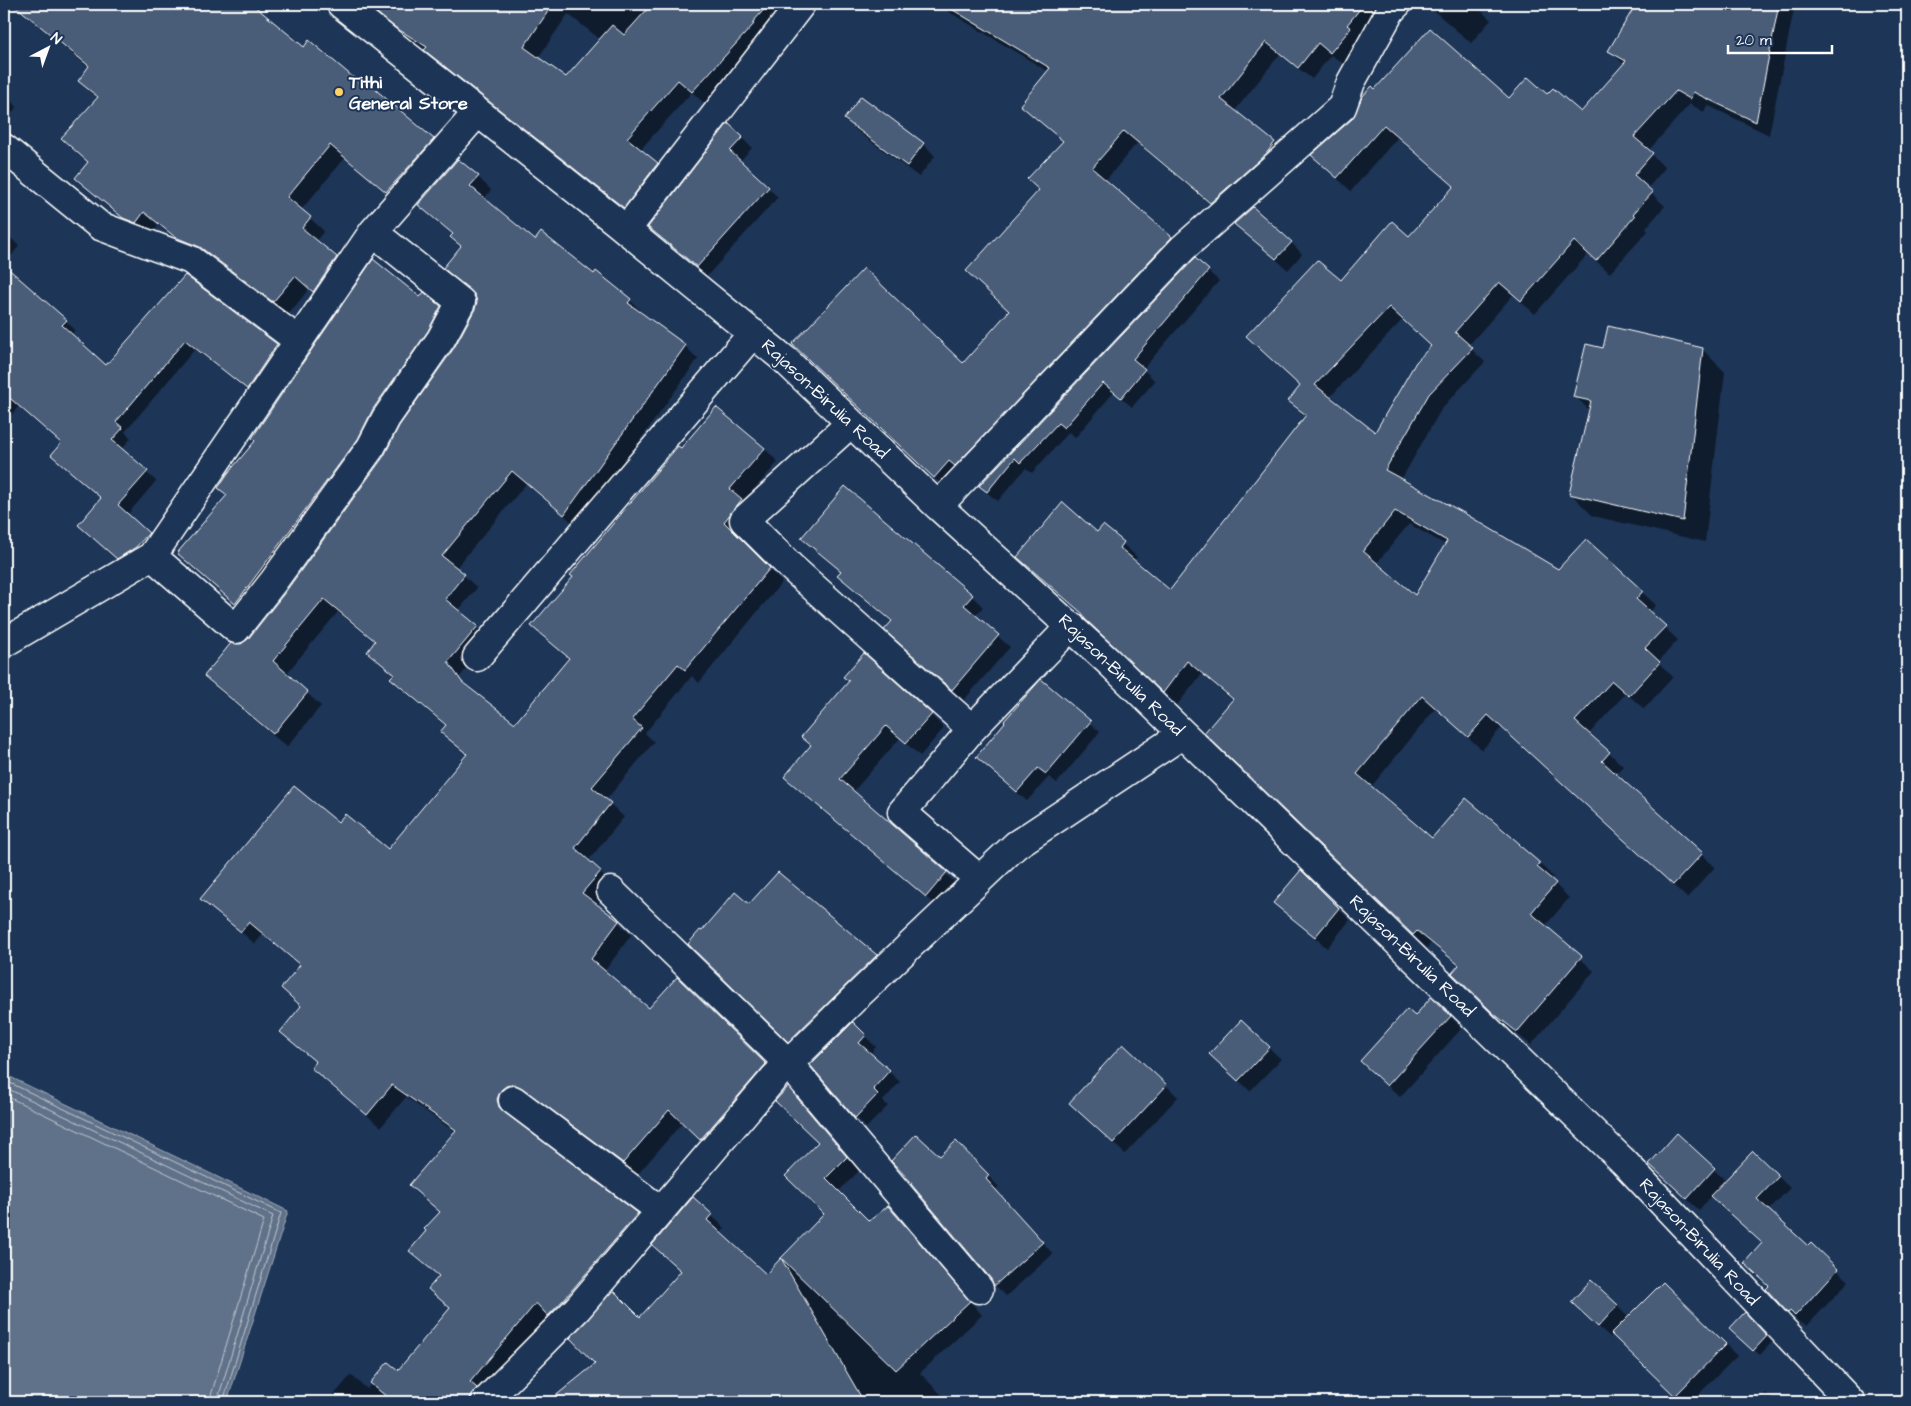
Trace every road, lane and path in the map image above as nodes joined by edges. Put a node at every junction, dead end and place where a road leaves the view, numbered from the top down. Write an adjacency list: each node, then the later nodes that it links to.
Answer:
1 (341, 4): 4 (street, Rajason-Birulia Road)
2 (800, 4): 6 (street)
3 (1397, 4): 11 (street)
4 (477, 113): 6 (street, Rajason-Birulia Road); 7 (street)
5 (4, 148): 9 (street)
6 (626, 230): 8 (street, Rajason-Birulia Road)
7 (373, 232): 9 (street); 12 (street)
8 (753, 333): 10 (street, Rajason-Birulia Road); 15 (street)
9 (299, 341): 12 (street)
10 (851, 423): 11 (street, Rajason-Birulia Road); 16 (street)
11 (938, 506): 13 (street, Rajason-Birulia Road)
12 (152, 556): 14 (street)
13 (1071, 626): 16 (street); 17 (street, Rajason-Birulia Road)
14 (4, 643)
15 (477, 657)
16 (972, 729): 18 (street)
17 (1183, 734): 18 (street); 25 (street, Rajason-Birulia Road)
18 (979, 879): 20 (street)
19 (611, 891): 20 (street)
20 (789, 1064): 22 (street); 23 (street)
21 (513, 1100): 22 (street)
22 (661, 1211): 24 (street)
23 (979, 1289)
24 (485, 1402)
25 (1851, 1402)

